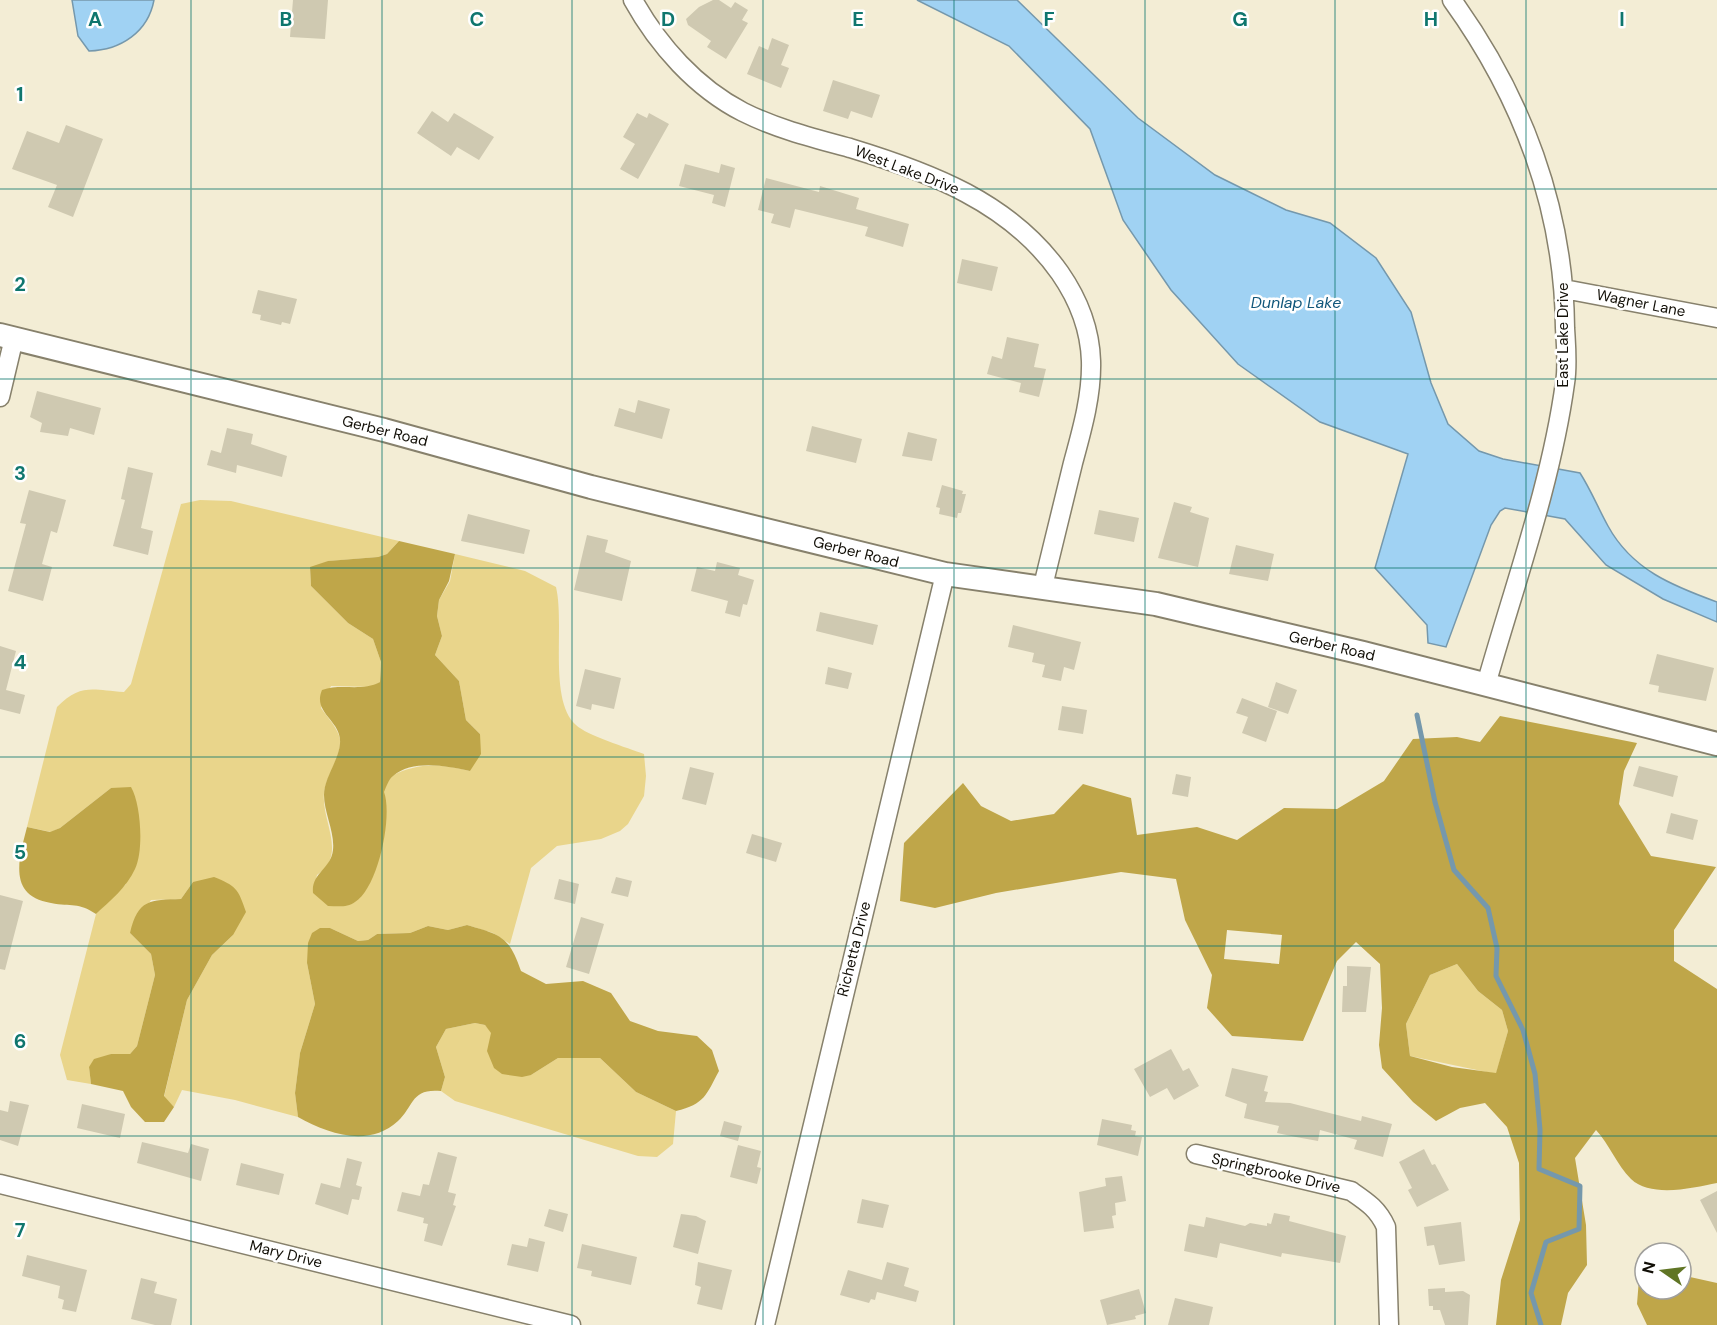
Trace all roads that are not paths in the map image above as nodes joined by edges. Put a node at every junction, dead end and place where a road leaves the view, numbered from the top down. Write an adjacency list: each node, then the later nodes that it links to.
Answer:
1 (633, 0): 8 (street, West Lake Drive)
2 (1452, 0): 3 (street, East Lake Drive)
3 (1564, 289): 4 (street, Wagner Lane); 9 (street, East Lake Drive)
4 (1717, 318)
5 (7, 337): 6 (street); 7 (street, Gerber Road)
6 (0, 397)
7 (945, 574): 8 (street, Gerber Road); 14 (street, Richetta Drive)
8 (1043, 586): 9 (street, Gerber Road)
9 (1486, 685): 10 (street, Gerber Road)
10 (1717, 744)
11 (1196, 1154): 15 (street, Springbrooke Drive)
12 (0, 1184): 13 (street, Mary Drive)
13 (571, 1325)
14 (765, 1325)
15 (1389, 1325)

